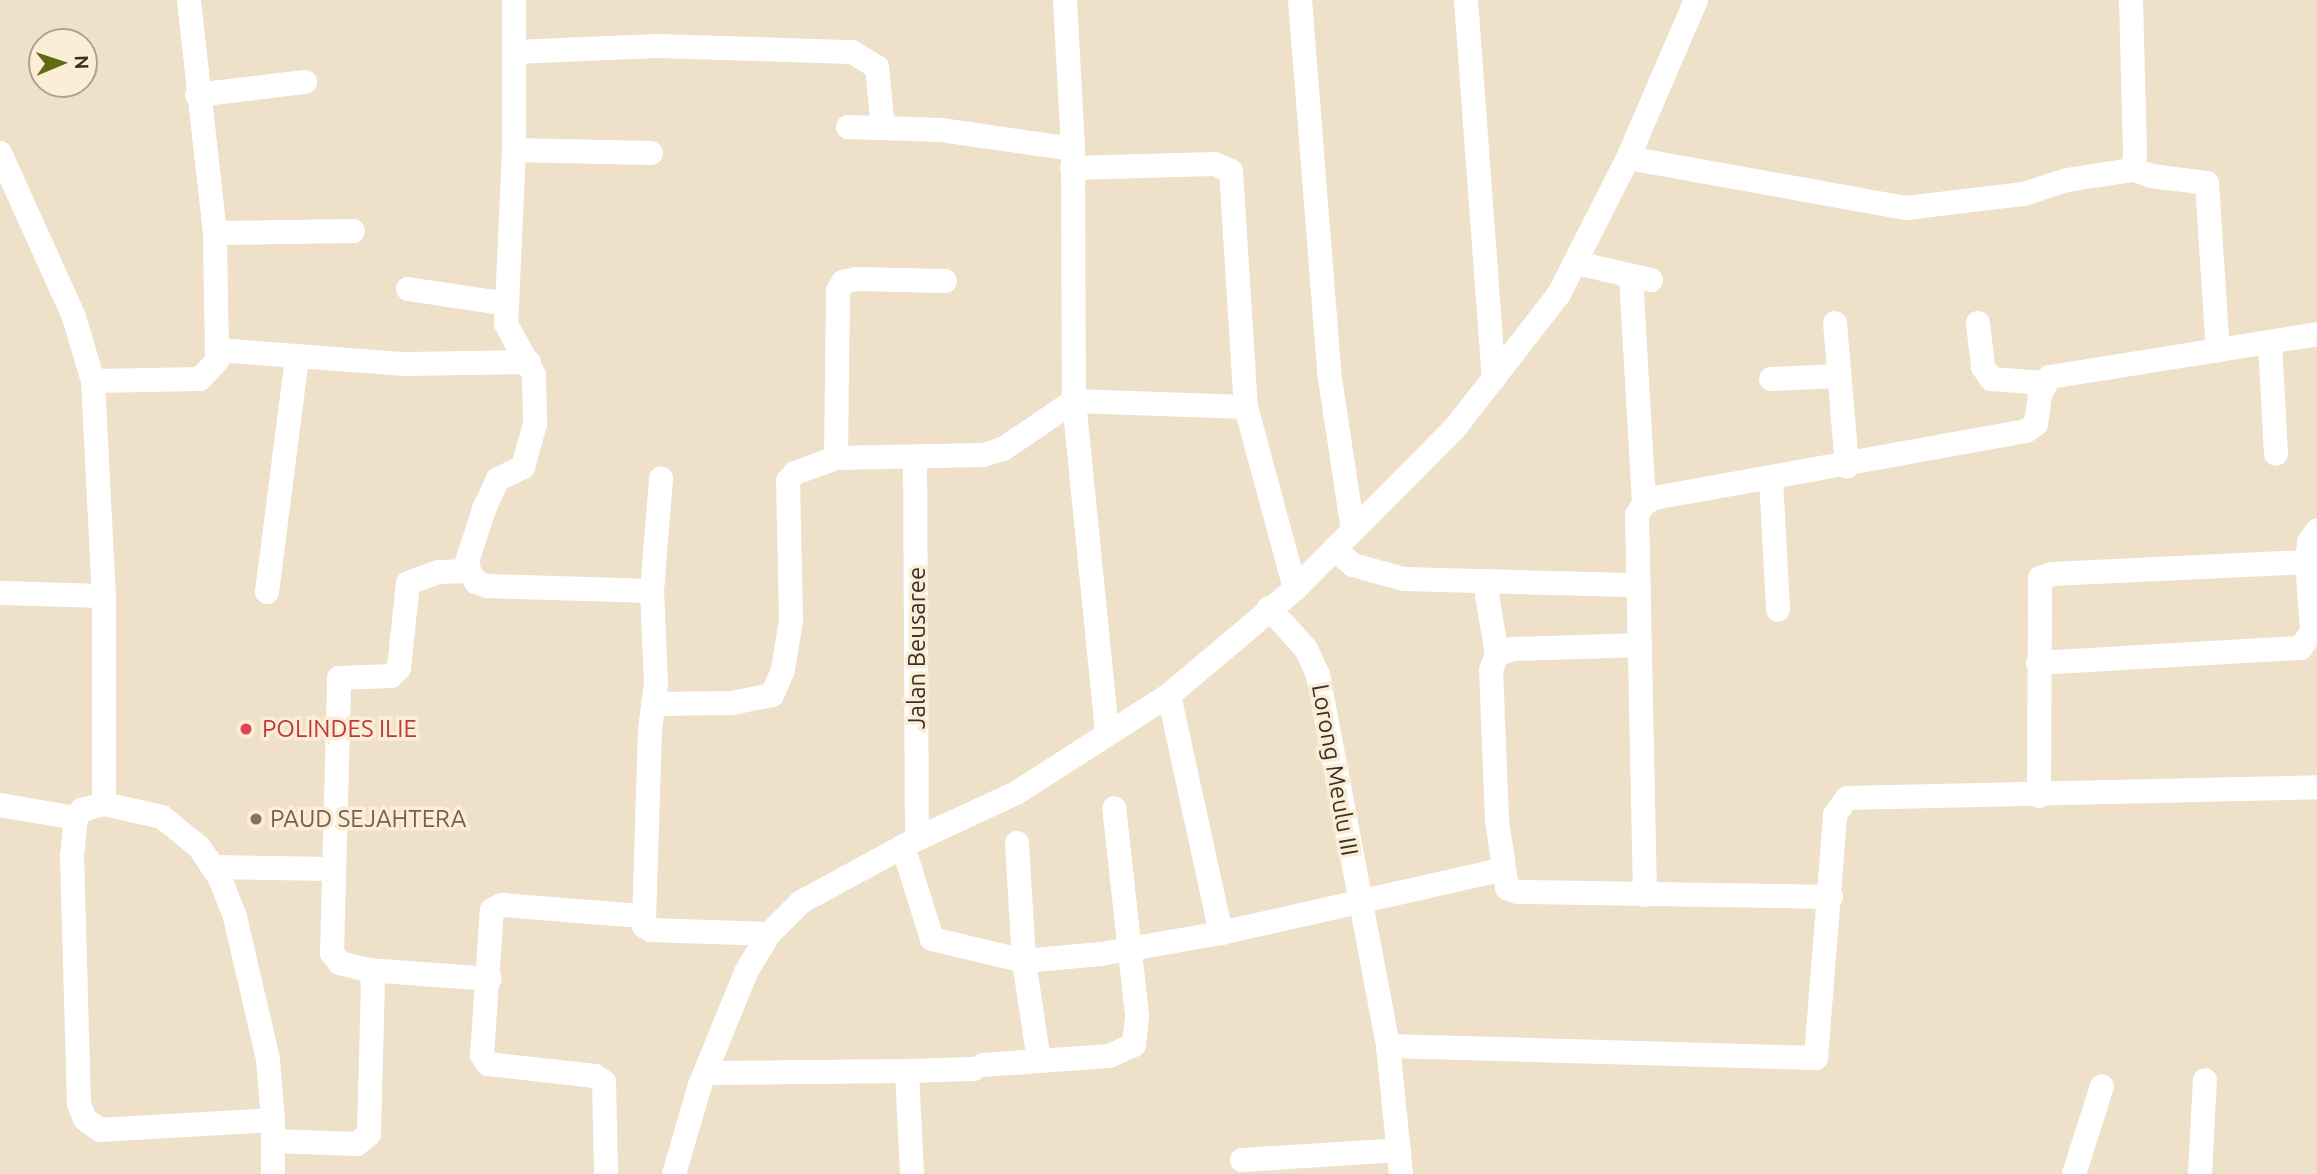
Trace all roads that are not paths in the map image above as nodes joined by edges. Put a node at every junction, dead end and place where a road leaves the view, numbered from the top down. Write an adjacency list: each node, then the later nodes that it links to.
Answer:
1 (189, 0): 10 (street)
2 (514, 0): 8 (street)
3 (1065, 0): 16 (street)
4 (1300, 0): 48 (street)
5 (1466, 0): 35 (street)
6 (1696, 0): 17 (street)
7 (2131, 0): 18 (street)
8 (514, 52): 12 (street); 13 (street)
9 (305, 82): 10 (street)
10 (197, 95): 21 (street)
11 (848, 127): 12 (street)
12 (883, 128): 16 (street)
13 (514, 149): 15 (street); 25 (street)
14 (0, 153): 19 (street)
15 (651, 153)
16 (1073, 158): 39 (street); 40 (street)
17 (1628, 158): 18 (street); 22 (street)
18 (2132, 169): 31 (street)
19 (5, 178): 37 (street)
20 (353, 231): 21 (street)
21 (215, 233): 30 (street)
22 (1576, 263): 35 (street); 47 (street)
23 (945, 281): 43 (street)
24 (408, 289): 25 (street)
25 (507, 304): 33 (street)
26 (1835, 323): 34 (street)
27 (1978, 323): 38 (street)
28 (2317, 334): 29 (street)
29 (2270, 343): 31 (street); 41 (street)
30 (218, 350): 32 (street); 37 (street)
31 (2218, 351): 38 (street)
32 (298, 357): 33 (street); 57 (street)
33 (529, 362): 52 (street)
34 (1839, 376): 36 (street); 44 (street)
35 (1494, 379): 48 (street)
36 (1771, 379)
37 (93, 381): 59 (street)
38 (2043, 383): 44 (street)
39 (1074, 401): 40 (street); 42 (street); 67 (street)
40 (1246, 407): 55 (street)
41 (2276, 454)
42 (915, 457): 43 (street); 74 (street, Jalan Beusaree)
43 (836, 458): 66 (street)
44 (1847, 466): 46 (street)
45 (661, 478): 56 (street)
46 (1771, 479): 47 (street); 61 (street)
47 (1644, 504): 54 (street)
48 (1353, 530): 50 (street)
49 (2317, 531): 51 (street)
50 (1334, 549): 53 (street); 55 (street)
51 (2307, 562): 64 (street); 64 (street)
52 (469, 572): 56 (street); 77 (street)
53 (1485, 582): 54 (street); 63 (street)
54 (1639, 585): 62 (street)
55 (1295, 589): 60 (street)
56 (652, 591): 66 (street)
57 (267, 592)
58 (0, 593): 59 (street)
59 (104, 596): 70 (street)
60 (1269, 608): 65 (street); 81 (street, Lorong Meulu III)
61 (1779, 610)
62 (1640, 645): 63 (street); 79 (street)
63 (1497, 655): 78 (street)
64 (2038, 663): 69 (street)
65 (1169, 695): 67 (street); 83 (street)
66 (653, 704): 82 (street)
67 (1107, 731): 74 (street)
68 (2317, 787): 69 (street)
69 (2039, 796): 80 (street)
70 (104, 804): 73 (street); 76 (street)
71 (0, 805): 73 (street)
72 (1114, 808): 85 (street)
73 (76, 818): 95 (street)
74 (910, 843): 84 (street); 86 (street, Jalan Beusaree)
75 (1017, 843): 86 (street)
76 (212, 867): 77 (street); 95 (street)
77 (333, 869): 87 (street)
78 (1501, 870): 79 (street); 81 (street)
79 (1645, 895): 80 (street)
80 (1831, 897): 89 (street)
81 (1359, 905): 83 (street); 89 (street, Lorong Meulu III)
82 (642, 916): 84 (street); 88 (street)
83 (1221, 933): 85 (street)
84 (769, 934): 92 (street)
85 (1127, 950): 86 (street); 90 (street)
86 (1024, 961): 90 (street)
87 (368, 970): 88 (street); 95 (street)
88 (489, 979): 99 (street)
89 (1388, 1046): 97 (street, Lorong Meulu III)
90 (1039, 1061): 91 (street)
91 (907, 1071): 92 (street); 101 (street)
92 (705, 1073): 100 (street)
93 (2205, 1080): 103 (street)
94 (2102, 1086): 102 (street)
95 (274, 1130): 98 (street)
96 (1242, 1160): 97 (street)
97 (1400, 1162)
98 (272, 1174)
99 (606, 1174)
100 (674, 1174)
101 (912, 1174)
102 (2074, 1174)
103 (2200, 1174)

